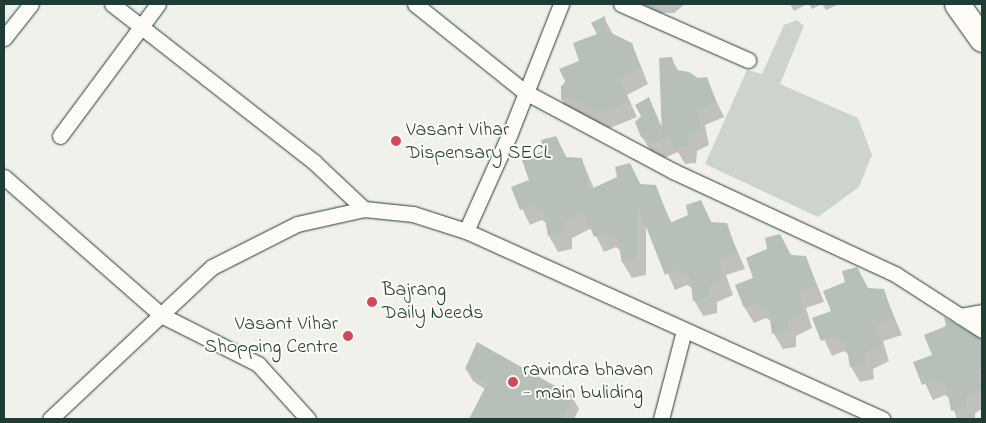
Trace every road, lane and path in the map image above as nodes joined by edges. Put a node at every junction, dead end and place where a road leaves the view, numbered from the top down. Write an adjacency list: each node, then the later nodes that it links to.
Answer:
1 (31, 4): 9 (street)
2 (112, 4): 8 (street)
3 (158, 4): 8 (street)
4 (415, 4): 12 (street)
5 (561, 4): 12 (street)
6 (621, 4): 11 (street)
7 (957, 4): 10 (main road)
8 (140, 26): 13 (street); 15 (street)
9 (4, 38)
10 (982, 39)
11 (748, 60)
12 (524, 92): 16 (street); 19 (street)
13 (60, 136)
14 (4, 177): 18 (street)
15 (364, 209): 16 (street); 18 (street)
16 (466, 231): 21 (street)
17 (982, 312): 19 (street)
18 (161, 316): 22 (street); 23 (street)
19 (960, 316): 20 (street)
20 (982, 330)
21 (684, 331): 24 (street); 25 (street)
22 (50, 419)
23 (308, 419)
24 (661, 419)
25 (882, 419)

